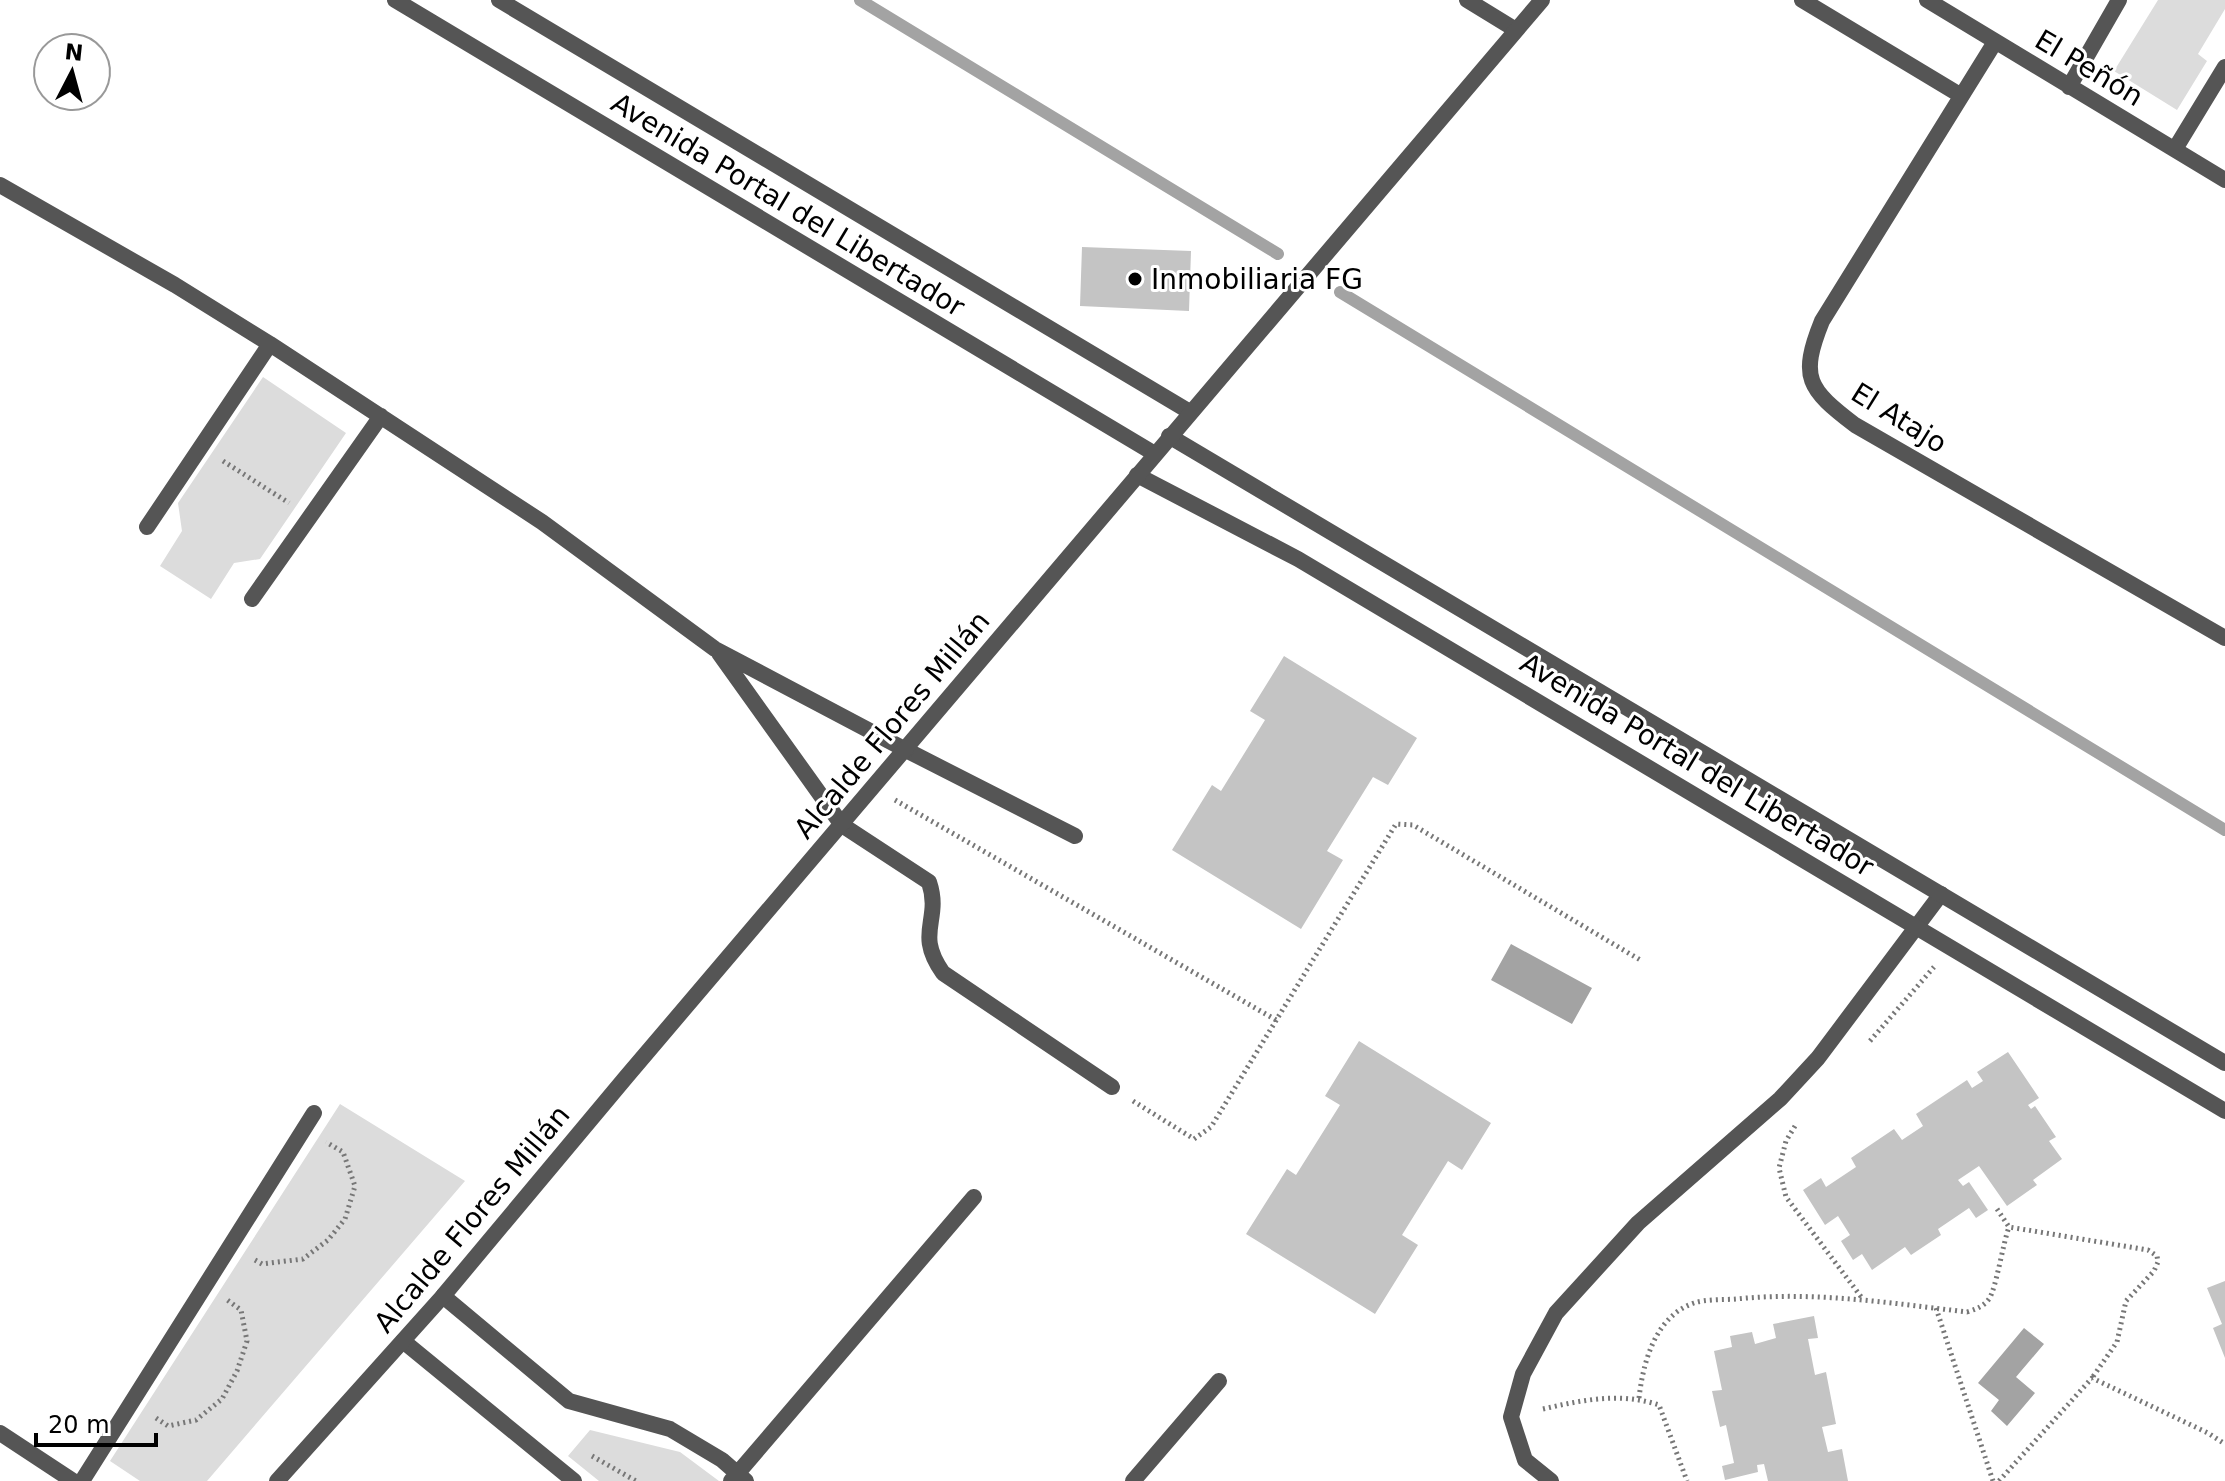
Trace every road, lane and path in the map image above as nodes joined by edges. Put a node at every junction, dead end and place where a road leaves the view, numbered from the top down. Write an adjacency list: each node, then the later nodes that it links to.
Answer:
1 (395, 0): 21 (street, Avenida Portal del Libertador)
2 (499, 0): 17 (street, Avenida Portal del Libertador)
3 (1467, 0): 8 (street)
4 (1542, 0): 8 (street, Alcalde Flores Millán)
5 (1802, 0): 12 (street)
6 (1927, 0): 9 (street, El Peñón)
7 (2119, 0): 11 (street)
8 (1516, 30): 17 (street, Alcalde Flores Millán)
9 (1995, 42): 11 (street, El Peñón); 12 (street, El Atajo)
10 (2225, 67): 13 (street)
11 (2069, 87): 13 (street, El Peñón)
12 (1960, 95): 26 (street, El Atajo)
13 (2175, 149): 14 (street, El Peñón)
14 (2225, 180)
15 (0, 185): 16 (street)
16 (270, 344): 18 (street); 20 (street)
17 (1190, 412): 19 (street, Alcalde Flores Millán)
18 (381, 416): 23 (street); 27 (street)
19 (1169, 436): 21 (street, Alcalde Flores Millán); 32 (street, Avenida Portal del Libertador)
20 (201, 447): 23 (path); 24 (street)
21 (1155, 454): 22 (street, Alcalde Flores Millán)
22 (1137, 475): 28 (street, Alcalde Flores Millán); 33 (street, Avenida Portal del Libertador)
23 (310, 516): 25 (street)
24 (147, 527)
25 (252, 599)
26 (2225, 638)
27 (715, 649): 28 (street); 30 (street)
28 (906, 750): 29 (street, Alcalde Flores Millán); 31 (street)
29 (874, 788): 30 (street, Alcalde Flores Millán); 36 (path)
30 (842, 825): 39 (street); 49 (street, Alcalde Flores Millán)
31 (1075, 836)
32 (1941, 894): 33 (street); 38 (street, Avenida Portal del Libertador)
33 (1917, 927): 34 (street, Avenida Portal del Libertador); 57 (street)
34 (1950, 947): 37 (path); 40 (street, Avenida Portal del Libertador)
35 (1642, 961): 36 (path)
36 (1276, 1020): 39 (path)
37 (1865, 1045)
38 (2225, 1063)
39 (1112, 1087)
40 (2225, 1111)
41 (314, 1113): 43 (street)
42 (1801, 1117): 50 (path)
43 (304, 1128): 47 (street); 47 (path)
44 (974, 1197): 60 (street)
45 (1997, 1209): 46 (path)
46 (2009, 1227): 51 (path); 53 (path)
47 (231, 1244): 48 (street)
48 (205, 1286): 56 (street); 56 (path)
49 (443, 1296): 52 (street, Alcalde Flores Millán); 60 (street)
50 (1863, 1299): 51 (path); 55 (path)
51 (1936, 1308): 68 (path)
52 (403, 1341): 63 (street, Alcalde Flores Millán); 64 (street)
53 (2092, 1378): 59 (path); 69 (path)
54 (1219, 1381): 65 (street)
55 (1639, 1398): 57 (path); 67 (path)
56 (131, 1402): 62 (street)
57 (1511, 1417): 66 (street)
58 (0, 1433): 61 (street)
59 (2225, 1444)
60 (738, 1478)
61 (73, 1481)
62 (82, 1481)
63 (277, 1481)
64 (574, 1481)
65 (1133, 1481)
66 (1551, 1481)
67 (1687, 1481)
68 (1993, 1481)
69 (1999, 1481)

